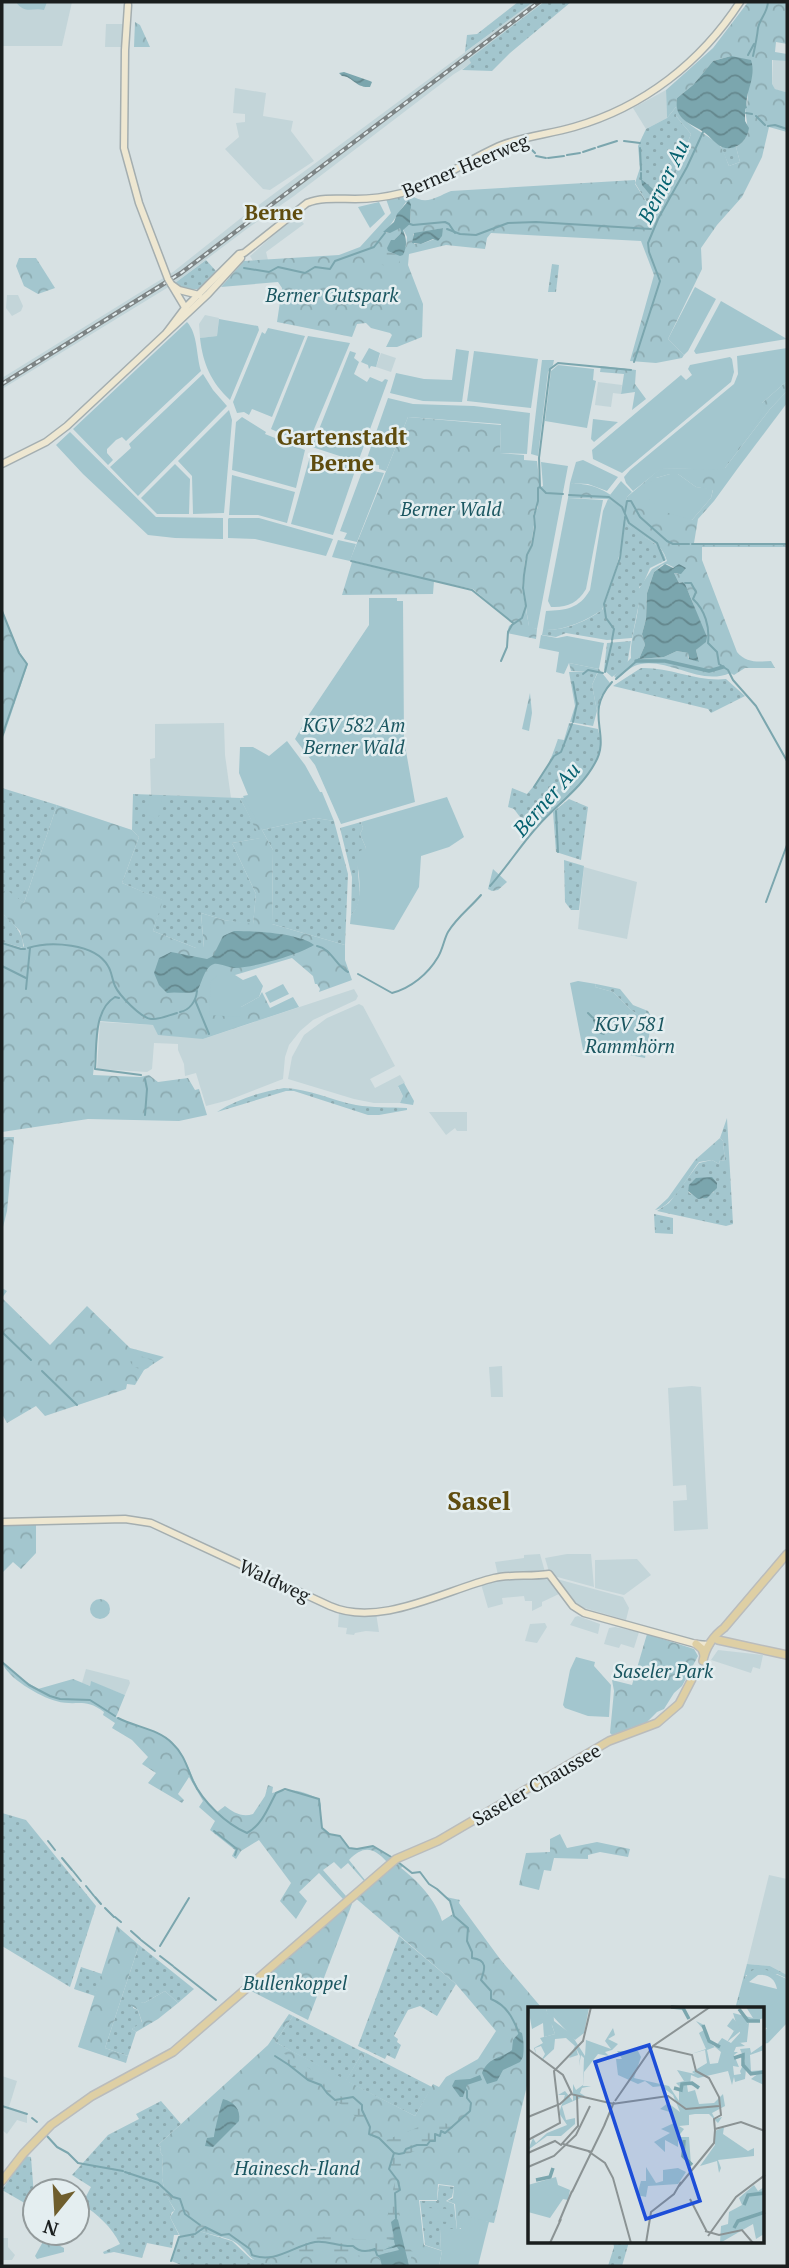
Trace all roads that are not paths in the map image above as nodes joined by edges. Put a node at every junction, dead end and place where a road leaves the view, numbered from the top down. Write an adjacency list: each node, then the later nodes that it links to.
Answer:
1 (740, 2): 3 (main road, Berner Heerweg)
2 (128, 3): 4 (main road)
3 (244, 253): 5 (main road, Berner Heerweg); 6 (main road, Berner Heerweg)
4 (169, 281): 5 (main road); 6 (main road)
5 (199, 295): 6 (main road, Berner Heerweg)
6 (187, 310): 7 (main road, Berner Heerweg)
7 (2, 464)
8 (2, 1522): 10 (main road, Waldweg)
9 (787, 1553): 11 (main road, Saseler Chaussee)
10 (685, 1640): 11 (main road); 12 (main road)
11 (714, 1643): 12 (main road); 13 (main road); 14 (main road, Saseler Chaussee)
12 (696, 1644): 14 (main road)
13 (787, 1655)
14 (703, 1658): 15 (main road, Saseler Chaussee)
15 (2, 2181)

